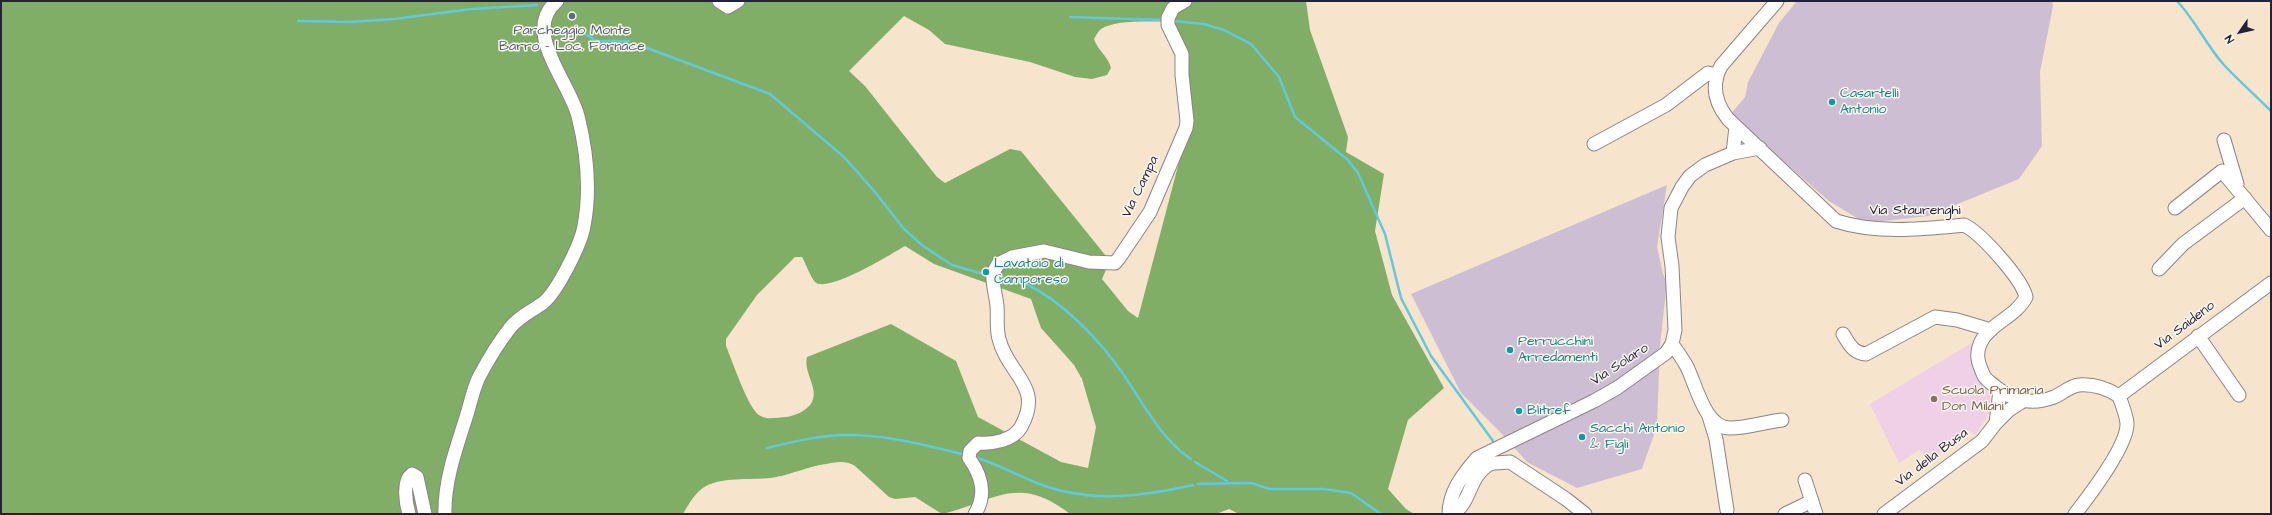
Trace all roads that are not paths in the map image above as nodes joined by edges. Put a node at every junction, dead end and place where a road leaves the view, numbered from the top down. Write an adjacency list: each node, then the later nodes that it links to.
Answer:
1 (558, 1): 36 (street)
2 (719, 1): 3 (street)
3 (738, 1)
4 (1184, 1): 37 (street, Via Campa)
5 (1777, 1): 6 (street)
6 (1716, 75): 7 (street, Via Staurenghi); 9 (street)
7 (1736, 127): 10 (street, Via Staurenghi); 11 (street)
8 (2224, 140): 12 (street)
9 (1594, 144)
10 (1760, 148): 11 (street, Via Solaro); 18 (street, Via Staurenghi)
11 (1733, 153): 21 (street, Via Solaro)
12 (2243, 196): 13 (street); 14 (street); 15 (street)
13 (2175, 208)
14 (2271, 230)
15 (2159, 269)
16 (2271, 272): 17 (street)
17 (2269, 285): 20 (street, Via Saideno)
18 (1992, 330): 19 (street); 22 (street, Via Staurenghi)
19 (1843, 334)
20 (2198, 336): 23 (street); 24 (street, Via Saideno)
21 (1672, 344): 26 (street); 33 (street, Via Solaro)
22 (2000, 390): 25 (street, Via Staurenghi); 28 (street)
23 (2239, 395)
24 (2119, 396): 25 (street, Via Staurenghi); 41 (street)
25 (2023, 401): 28 (street, Via della Busa)
26 (1709, 416): 27 (street); 31 (street)
27 (1782, 420)
28 (1996, 423): 32 (street, Via della Busa)
29 (1805, 480): 30 (street)
30 (1814, 508): 39 (street)
31 (1727, 510)
32 (1898, 510): 40 (street, Via della Busa)
33 (1450, 512): 38 (street)
34 (409, 514): 35 (street)
35 (425, 514)
36 (445, 514)
37 (975, 514)
38 (1585, 514)
39 (1785, 514)
40 (1884, 514)
41 (2075, 514)

